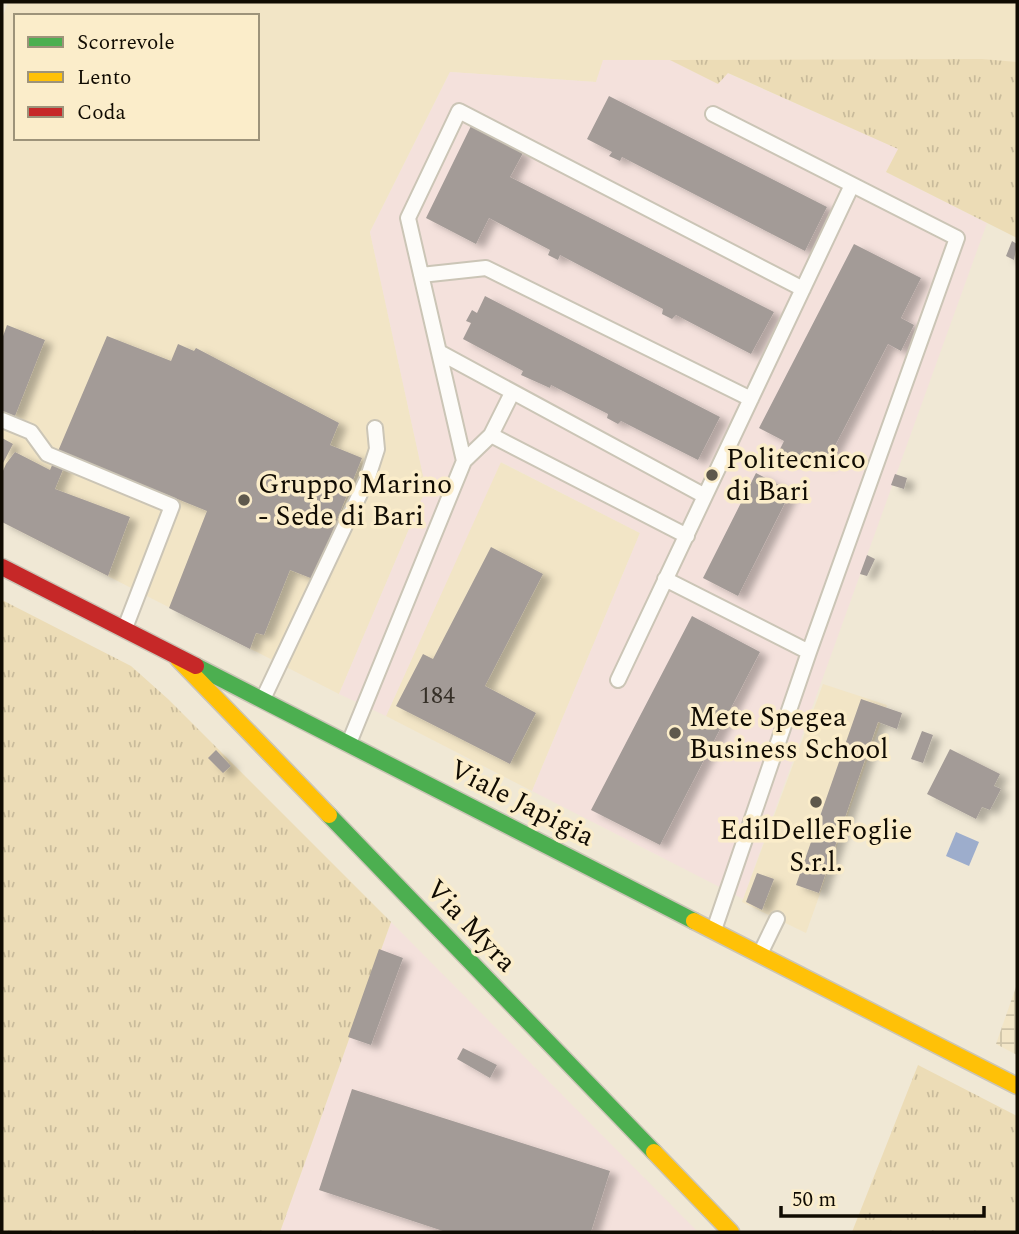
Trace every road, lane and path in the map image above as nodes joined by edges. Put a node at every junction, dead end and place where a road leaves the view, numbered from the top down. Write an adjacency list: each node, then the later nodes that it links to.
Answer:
1 (713, 114): 2 (lane)
2 (852, 185): 4 (lane); 17 (lane)
3 (421, 275): 4 (lane); 5 (lane); 7 (lane)
4 (803, 289): 7 (lane)
5 (439, 352): 6 (lane); 11 (lane)
6 (512, 393): 10 (lane); 12 (lane)
7 (751, 399): 12 (lane)
8 (2, 421): 16 (lane)
9 (375, 428): 20 (lane)
10 (491, 435): 11 (lane); 13 (lane)
11 (464, 461): 21 (lane)
12 (705, 496): 13 (lane)
13 (687, 536): 15 (lane)
14 (2, 567): 16 (main road, Viale Japigia)
15 (665, 579): 17 (lane); 19 (lane)
16 (124, 629): 18 (main road, Viale Japigia)
17 (809, 652): 23 (lane)
18 (174, 655): 20 (main road, Viale Japigia); 26 (main road, Via Myra)
19 (618, 680)
20 (262, 700): 21 (main road, Viale Japigia)
21 (349, 744): 23 (main road, Viale Japigia)
22 (777, 919): 24 (lane)
23 (714, 931): 24 (main road, Viale Japigia)
24 (759, 955): 25 (main road, Viale Japigia)
25 (1017, 1086)
26 (731, 1232)

